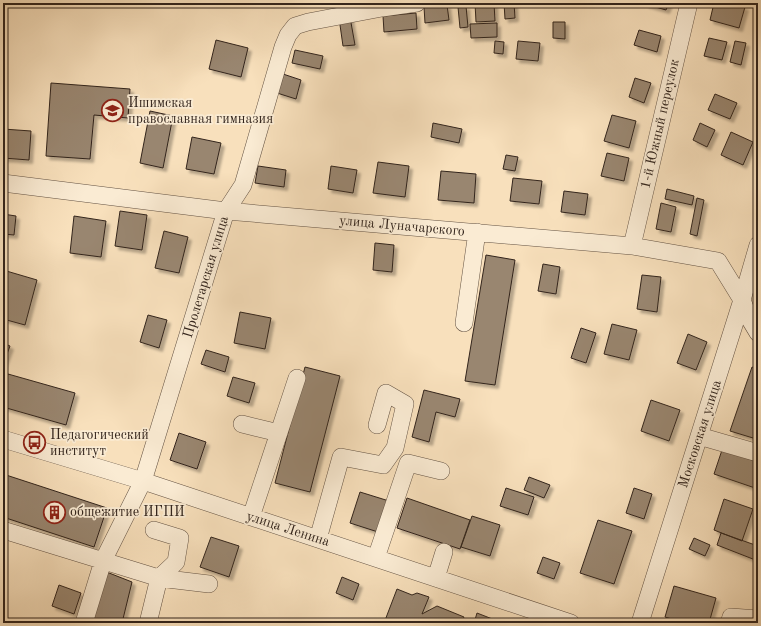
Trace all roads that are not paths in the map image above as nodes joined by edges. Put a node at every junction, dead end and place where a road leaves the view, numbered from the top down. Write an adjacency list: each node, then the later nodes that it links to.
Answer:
1 (417, 3): 4 (street, Пролетарская улица)
2 (689, 3): 7 (street, 1-й Южный переулок)
3 (3, 183): 4 (street, улица Луначарского)
4 (226, 210): 5 (street, улица Луначарского); 19 (street, Пролетарская улица)
5 (476, 232): 7 (street, улица Луначарского); 9 (street)
6 (758, 244): 8 (street, Московская улица)
7 (632, 246): 8 (street, улица Луначарского)
8 (742, 300): 10 (street, улица Луначарского); 15 (street, Московская улица)
9 (464, 323)
10 (758, 333)
11 (297, 378): 14 (street)
12 (242, 424): 14 (street)
13 (377, 425): 23 (street)
14 (279, 433): 20 (street)
15 (700, 436): 17 (street); 34 (street, Московская улица)
16 (3, 439): 19 (street, улица Ленина)
17 (758, 453)
18 (441, 471): 25 (street)
19 (143, 482): 20 (street, улица Ленина); 26 (street, Пролетарская улица)
20 (251, 517): 23 (street, улица Ленина)
21 (3, 530): 26 (street)
22 (154, 530): 27 (street)
23 (318, 539): 25 (street, улица Ленина)
24 (444, 552): 28 (street)
25 (376, 558): 28 (street, улица Ленина)
26 (103, 561): 27 (street); 31 (street, Пролетарская улица)
27 (159, 578): 29 (street); 32 (street)
28 (436, 578): 33 (street, улица Ленина)
29 (209, 584)
30 (758, 619): 35 (street)
31 (84, 623)
32 (148, 623)
33 (571, 623)
34 (640, 623)
35 (729, 623)

